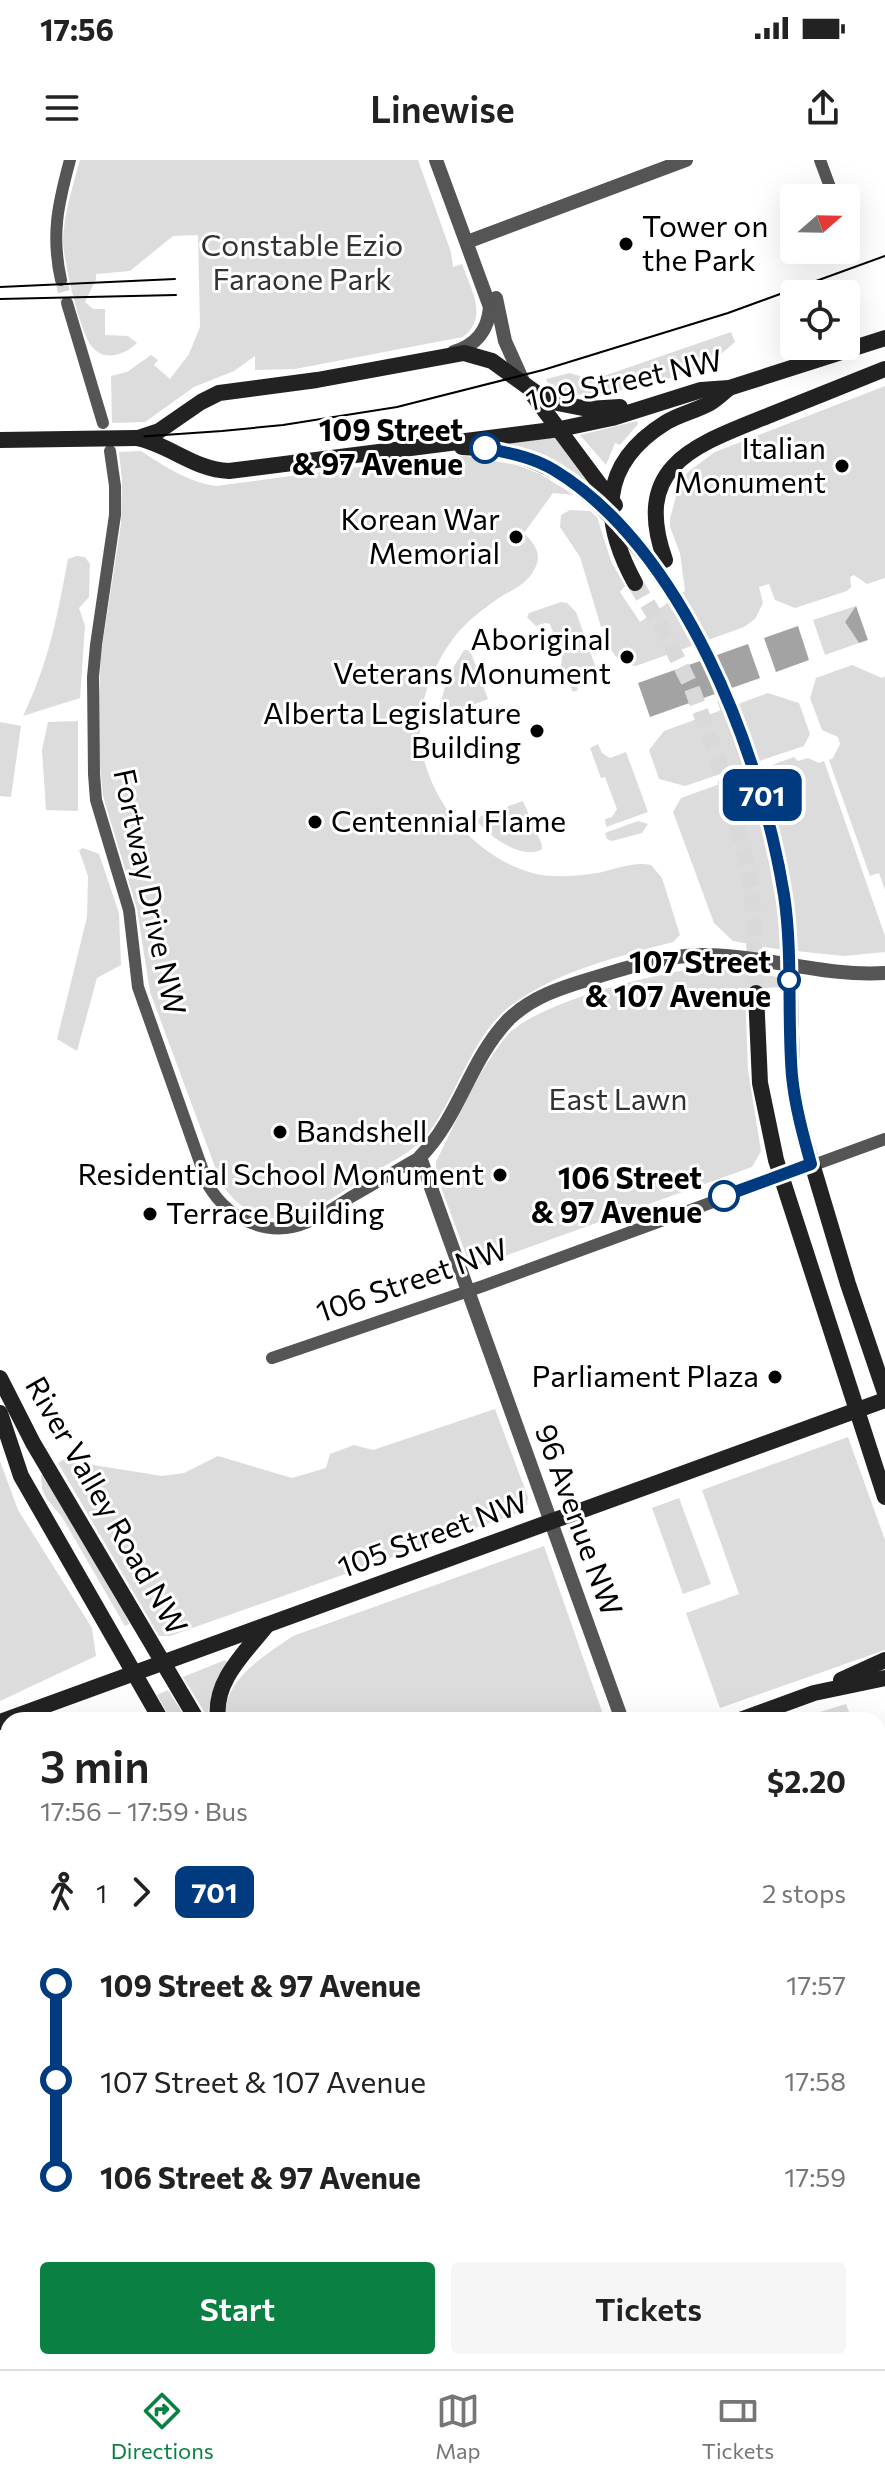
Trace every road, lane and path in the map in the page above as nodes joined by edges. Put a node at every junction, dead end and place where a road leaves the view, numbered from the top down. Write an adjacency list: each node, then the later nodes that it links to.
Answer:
1 (70, 160): 7 (street)
2 (436, 160): 6 (street)
3 (686, 160): 6 (street)
4 (820, 160): 5 (street)
5 (829, 184)
6 (471, 239): 10 (street); 12 (street)
7 (61, 280)
8 (67, 303): 15 (street)
9 (885, 338): 13 (main road, 109 Street NW)
10 (448, 354): 12 (main road, 109 Street NW); 17 (main road, 109 Street NW)
11 (885, 369): 21 (main road)
12 (523, 381): 14 (main road, 109 Street NW); 16 (main road)
13 (729, 388): 14 (main road, 109 Street NW); 21 (main road)
14 (666, 401): 16 (main road, 109 Street NW)
15 (103, 423)
16 (560, 429): 19 (main road, 109 Street NW); 21 (main road)
17 (136, 438): 18 (main road, 109 Street NW, bridge); 19 (main road, 109 Street NW)
18 (0, 440)
19 (424, 445): 21 (main road)
20 (110, 451): 27 (street, Fortway Drive NW)
21 (611, 507): 22 (main road)
22 (635, 583)
23 (885, 973): 27 (street)
24 (790, 991): 28 (main road)
25 (756, 993): 29 (main road)
26 (885, 1139): 28 (street, 106 Street NW)
27 (420, 1157): 30 (street, 96 Avenue NW)
28 (811, 1164): 29 (street, 106 Street NW); 33 (main road)
29 (780, 1176): 30 (street, 106 Street NW); 35 (main road)
30 (467, 1290): 31 (street, 106 Street NW); 38 (street, 96 Avenue NW)
31 (272, 1358)
32 (0, 1378): 41 (main road, River Valley Road NW)
33 (885, 1393)
34 (885, 1400): 35 (main road, 105 Street NW)
35 (856, 1410): 37 (main road); 38 (main road, 105 Street NW)
36 (0, 1413): 42 (main road, River Valley Road NW)
37 (885, 1497)
38 (552, 1522): 39 (main road, 105 Street NW); 49 (street, 96 Avenue NW)
39 (267, 1625): 41 (main road, 105 Street NW); 48 (main road)
40 (885, 1660): 44 (main road)
41 (164, 1663): 42 (main road, 105 Street NW); 47 (main road, River Valley Road NW)
42 (134, 1673): 45 (main road, 105 Street NW); 46 (main road, River Valley Road NW)
43 (885, 1678): 44 (main road)
44 (814, 1693): 50 (main road)
45 (27, 1712)
46 (156, 1712)
47 (192, 1712)
48 (218, 1712)
49 (619, 1712)
50 (762, 1712)

